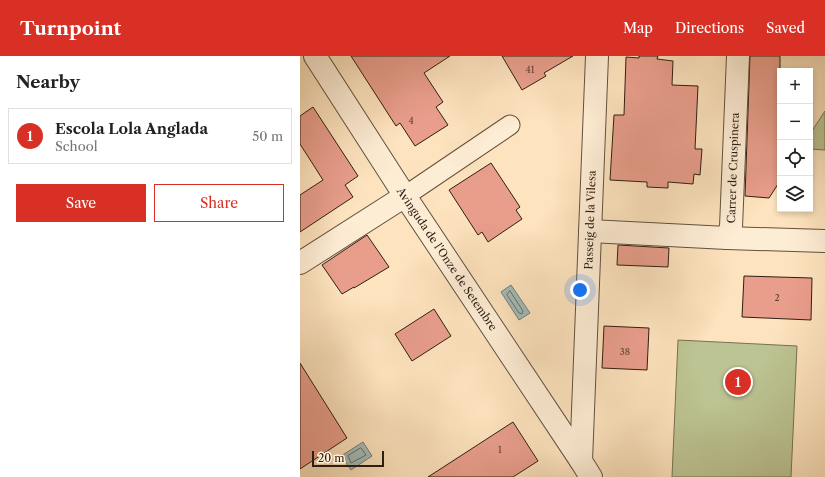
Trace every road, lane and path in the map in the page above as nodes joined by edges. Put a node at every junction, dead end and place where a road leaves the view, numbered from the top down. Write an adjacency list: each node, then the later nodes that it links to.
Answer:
1 (315, 56): 5 (street, Avinguda de l'Onze de Setembre)
2 (597, 56): 6 (street, Passeig de la Vilesa)
3 (738, 56): 7 (street, Carrer de Cruspinera)
4 (510, 125): 5 (street)
5 (405, 196): 9 (street); 10 (street, Avinguda de l'Onze de Setembre)
6 (590, 231): 7 (street, Carrer de Cruspinera); 10 (street, Passeig de la Vilesa)
7 (727, 238): 8 (street)
8 (825, 241)
9 (300, 263)
10 (586, 469)

